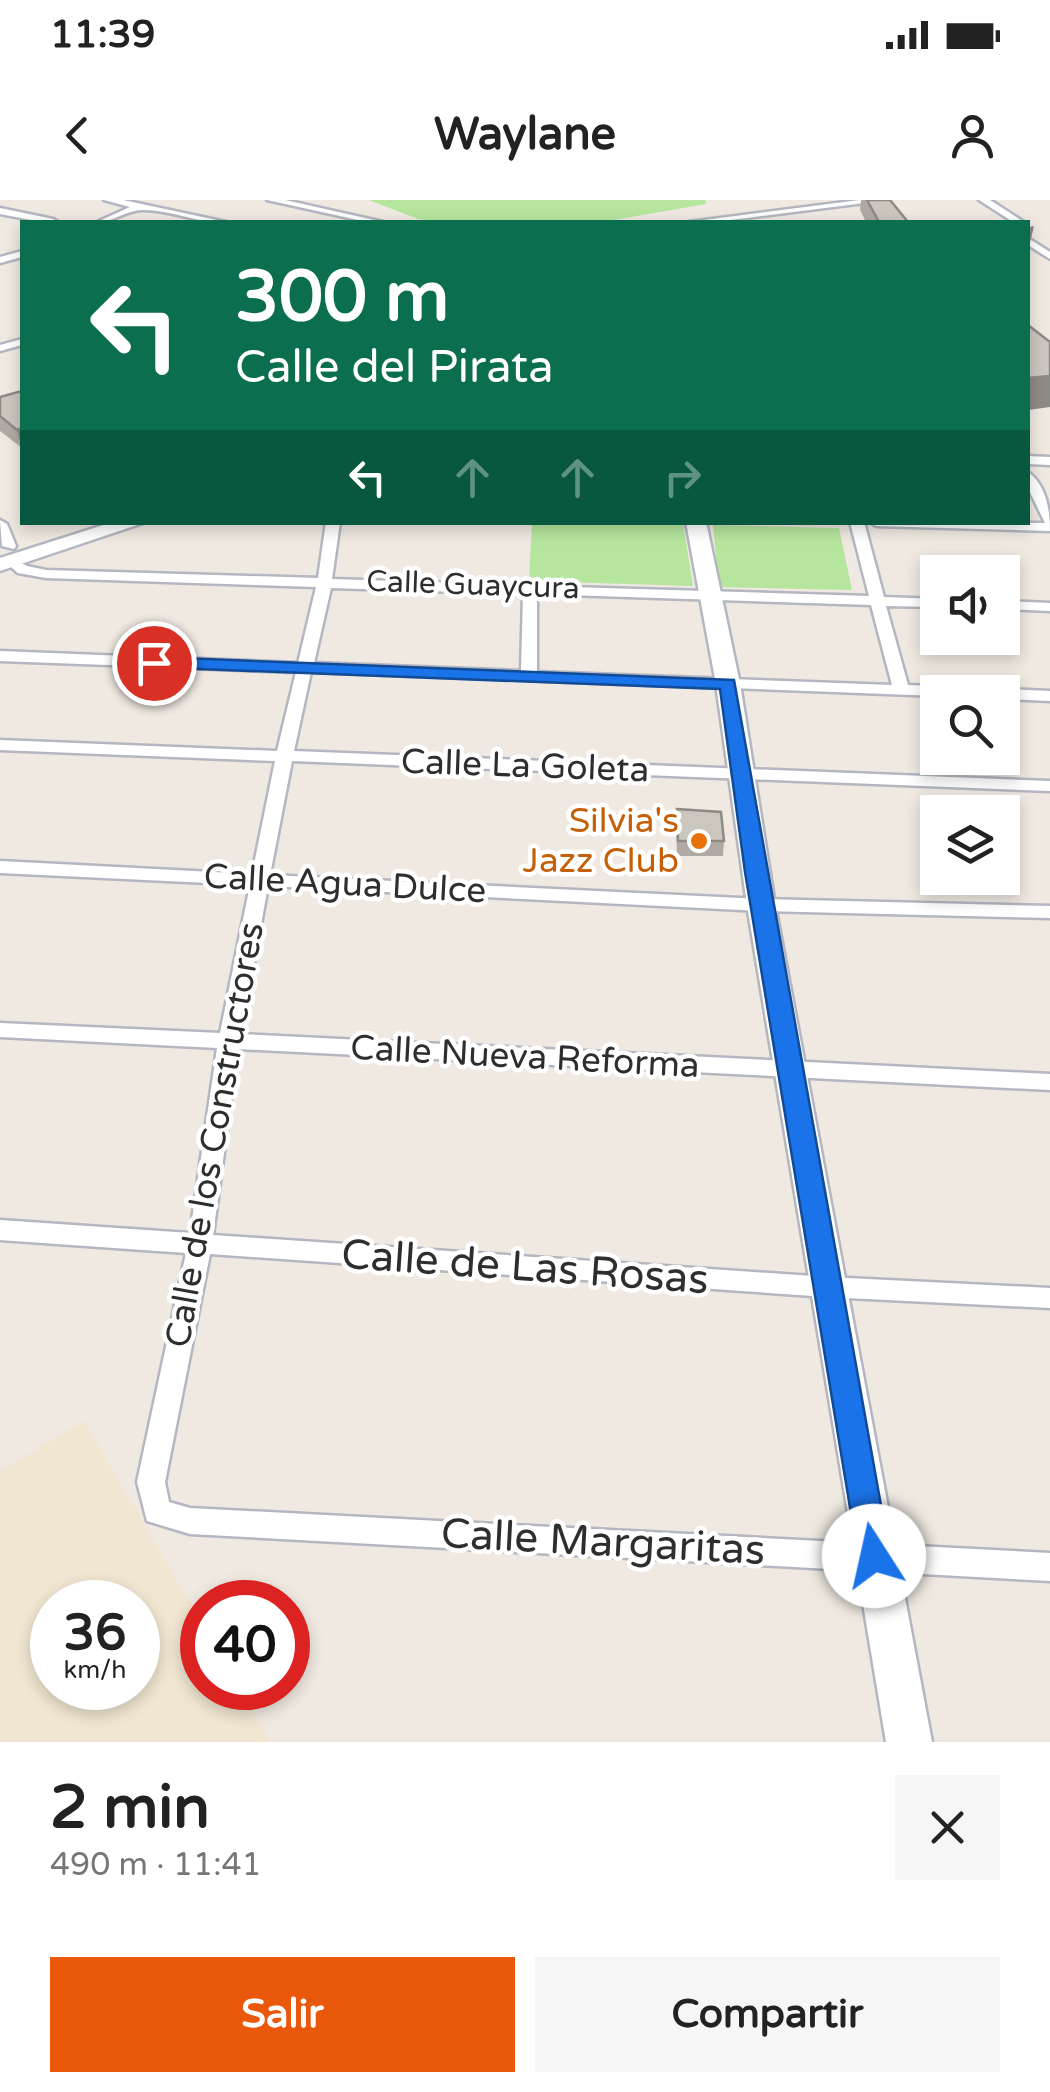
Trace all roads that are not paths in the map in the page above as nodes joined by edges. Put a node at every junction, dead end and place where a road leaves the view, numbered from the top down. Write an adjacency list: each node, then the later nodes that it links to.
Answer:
1 (108, 200): 7 (street)
2 (156, 200): 7 (street)
3 (272, 200): 8 (street)
4 (882, 200): 15 (street)
5 (966, 200): 16 (street)
6 (984, 200): 17 (street)
7 (140, 206): 11 (street); 12 (street)
8 (325, 210): 13 (street); 14 (street)
9 (0, 211): 10 (street)
10 (43, 220)
11 (106, 220)
12 (211, 220)
13 (303, 220)
14 (369, 220)
15 (711, 220)
16 (997, 220)
17 (1016, 220)
18 (1030, 480): 20 (street)
19 (0, 524): 26 (street)
20 (1050, 524)
21 (76, 525): 26 (street)
22 (124, 525): 26 (street)
23 (333, 525): 27 (street, Calle de los Constructores)
24 (696, 525): 29 (street)
25 (858, 525): 30 (street)
26 (5, 555): 27 (street, Calle Guaycura)
27 (326, 580): 28 (street, Calle Guaycura); 35 (street, Calle de los Constructores)
28 (530, 587): 29 (street, Calle Guaycura); 36 (street)
29 (707, 594): 30 (street, Calle Guaycura); 37 (street)
30 (878, 601): 31 (street, Calle Guaycura); 38 (street)
31 (920, 602)
32 (1020, 606): 33 (street)
33 (1050, 607)
34 (0, 656): 35 (street)
35 (307, 670): 36 (street); 43 (street, Calle de los Constructores)
36 (530, 677): 37 (street)
37 (728, 684): 38 (street); 44 (street)
38 (902, 690): 39 (street)
39 (920, 691)
40 (1020, 695): 41 (street)
41 (1050, 696)
42 (0, 745): 43 (street, Calle La Goleta)
43 (284, 757): 44 (street, Calle La Goleta); 47 (street, Calle de los Constructores)
44 (740, 774): 45 (street, Calle La Goleta); 48 (street)
45 (1050, 786)
46 (0, 867): 47 (street, Calle Agua Dulce)
47 (260, 879): 48 (street, Calle Agua Dulce); 51 (street, Calle de los Constructores)
48 (761, 905): 49 (street, Calle Agua Dulce); 52 (street)
49 (1050, 912)
50 (0, 1030): 51 (street, Calle Nueva Reforma)
51 (229, 1040): 52 (street, Calle Nueva Reforma); 55 (street, Calle de los Constructores)
52 (791, 1072): 53 (street, Calle Nueva Reforma); 56 (street)
53 (1050, 1082)
54 (0, 1230): 55 (street, Calle de Las Rosas)
55 (200, 1245): 56 (street, Calle de Las Rosas); 58 (street, Calle de los Constructores)
56 (827, 1288): 57 (street, Calle de Las Rosas); 59 (street)
57 (1050, 1298)
58 (157, 1512): 59 (street, Calle Margaritas)
59 (874, 1556): 60 (street, Calle Margaritas); 61 (street)
60 (1050, 1566)
61 (910, 1742)

